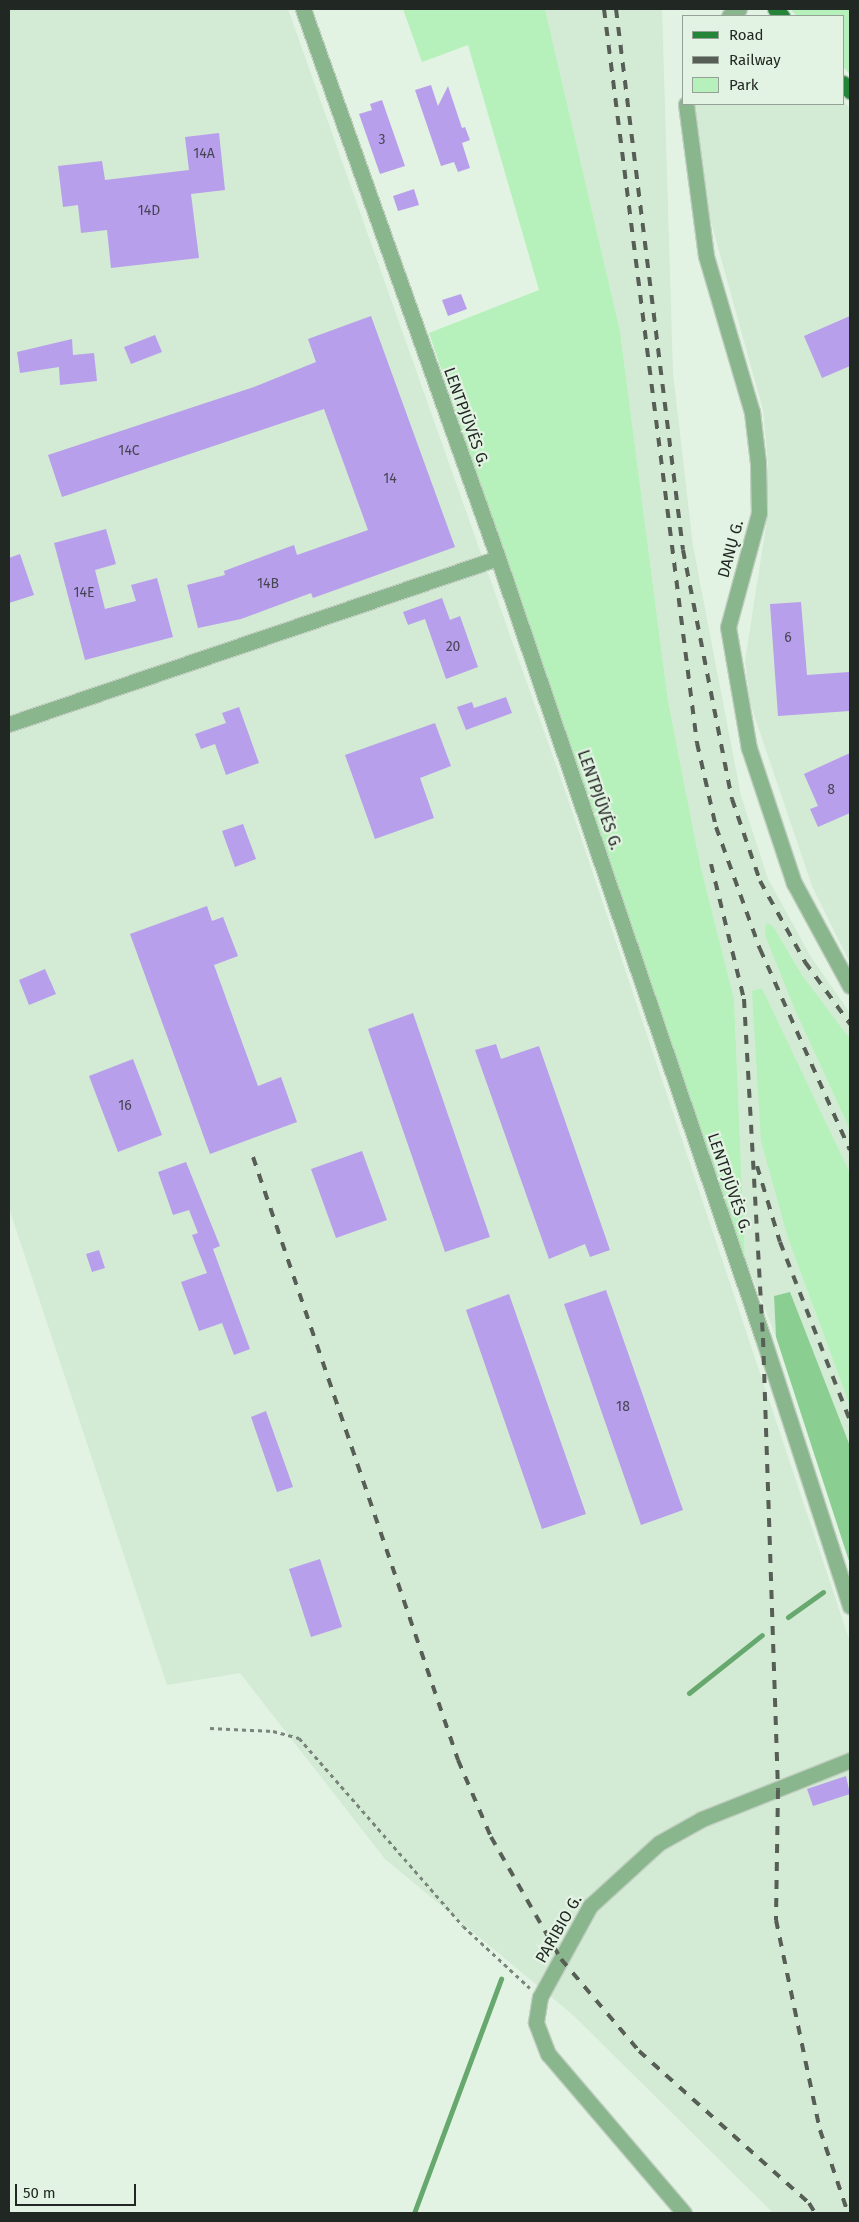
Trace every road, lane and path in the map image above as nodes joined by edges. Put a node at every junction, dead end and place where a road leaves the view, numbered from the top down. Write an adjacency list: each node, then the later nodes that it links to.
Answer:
1 (303, 9): 3 (street, LENTPJŪVĖS G.)
2 (686, 105): 5 (street, DANŲ G.)
3 (498, 558): 4 (street); 6 (street, LENTPJŪVĖS G.)
4 (9, 724)
5 (850, 986)
6 (850, 1606)
7 (210, 1728): 9 (path)
8 (850, 1760): 9 (street, PARIBIO G.)
9 (540, 1997): 10 (street, PARIBIO G.)
10 (684, 2213)

